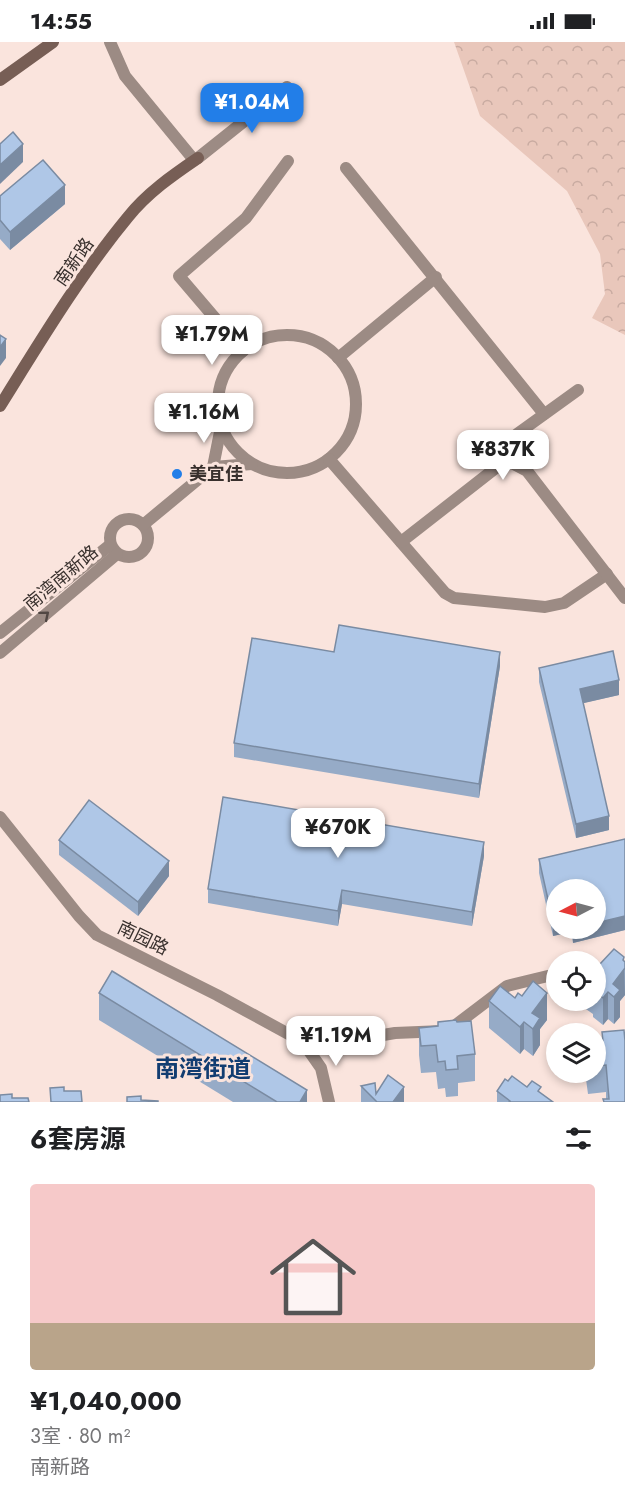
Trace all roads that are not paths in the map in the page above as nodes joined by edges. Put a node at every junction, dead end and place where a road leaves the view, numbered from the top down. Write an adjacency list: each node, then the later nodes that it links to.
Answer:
1 (53, 42): 3 (street)
2 (110, 42): 5 (street)
3 (0, 80)
4 (287, 87): 5 (street)
5 (196, 159): 12 (street, 南新路)
6 (288, 161): 9 (street)
7 (346, 168): 8 (street)
8 (436, 277): 10 (street); 13 (street)
9 (243, 351): 10 (street); 14 (street)
10 (338, 358): 15 (street)
11 (578, 390): 13 (street)
12 (0, 406)
13 (544, 414): 16 (street)
14 (222, 427): 17 (street); 18 (street)
15 (329, 459): 17 (street); 20 (street)
16 (506, 460): 20 (street); 22 (street)
17 (252, 464): 18 (street)
18 (213, 467): 19 (street)
19 (143, 525): 21 (street); 21 (street)
20 (401, 542): 22 (street)
21 (114, 549): 24 (street, 南湾南新路); 25 (street, 南湾南新路, one-way to 21)
22 (607, 574): 23 (street)
23 (625, 598)
24 (0, 633)
25 (0, 653)
26 (0, 817): 28 (street, 南园路)
27 (546, 976): 28 (street)
28 (308, 1048): 29 (street)
29 (329, 1102)

